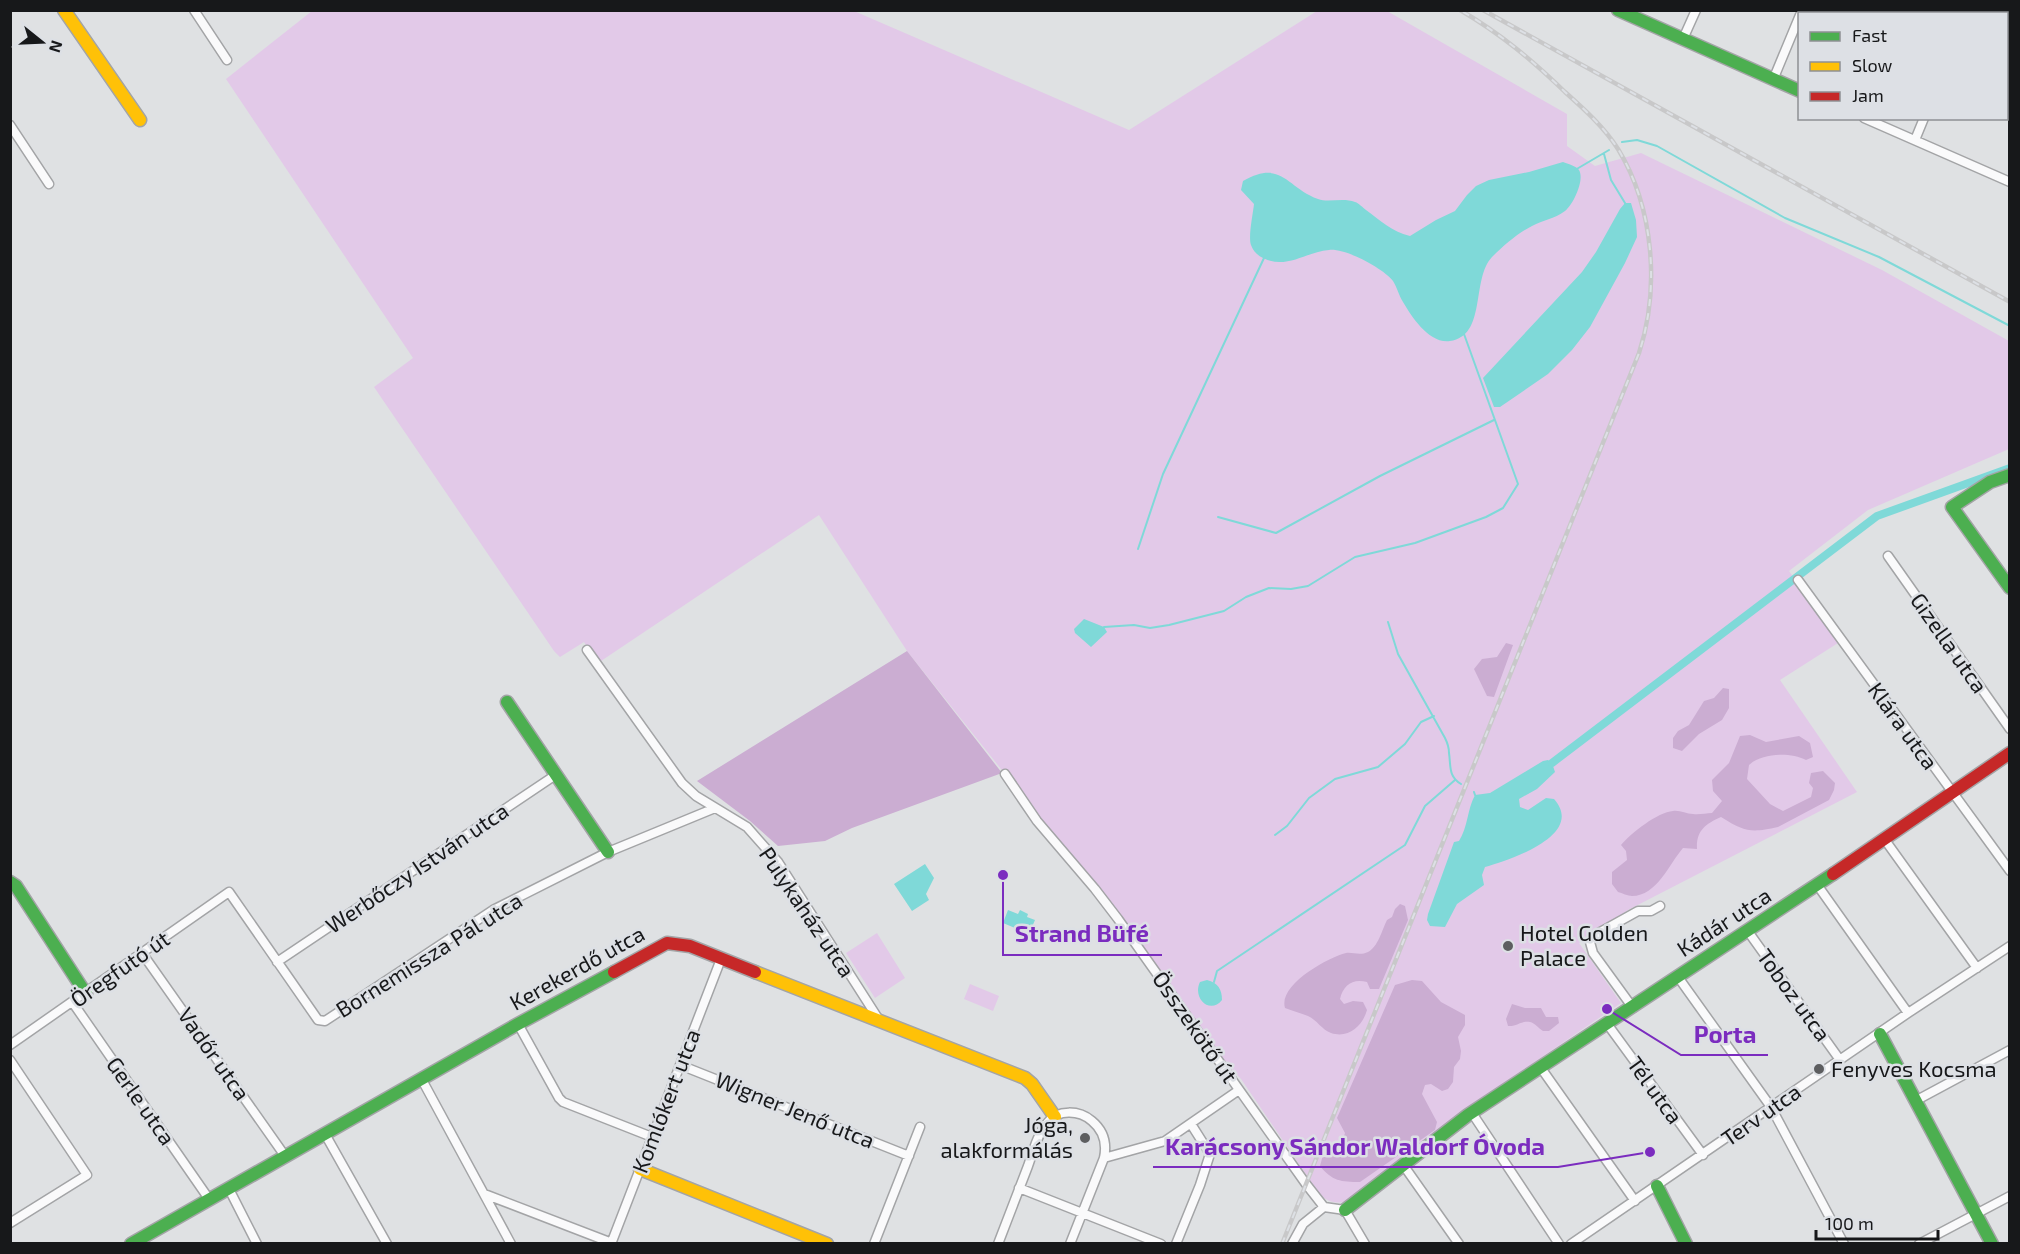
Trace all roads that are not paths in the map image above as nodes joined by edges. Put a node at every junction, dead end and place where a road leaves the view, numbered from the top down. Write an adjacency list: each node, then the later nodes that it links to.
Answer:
1 (64, 10): 10 (street)
2 (194, 10): 7 (street)
3 (1618, 10): 6 (street)
4 (1696, 10): 6 (street)
5 (1798, 18): 8 (street)
6 (1683, 39): 8 (street)
7 (227, 60)
8 (1773, 80): 9 (street)
9 (1798, 90)
10 (140, 120)
11 (1869, 120): 14 (street)
12 (1923, 120): 14 (street)
13 (10, 125): 16 (street)
14 (1915, 140): 15 (street)
15 (2010, 182)
16 (49, 184)
17 (2010, 475): 20 (street)
18 (1888, 556): 23 (street, Gizella utca)
19 (1798, 580): 27 (street, Klára utca)
20 (2010, 588)
21 (587, 650): 28 (street, Pulykaház utca)
22 (507, 702): 25 (street)
23 (2010, 729)
24 (2010, 753): 27 (street, Kádár utca)
25 (558, 774): 30 (street); 40 (street, Werbőczy István utca)
26 (1005, 774): 58 (street, Összekötő út)
27 (1952, 794): 29 (street, Kádár utca); 31 (street, Klára utca)
28 (715, 808): 30 (street, Bornemissza Pál utca); 47 (street, Pulykaház utca)
29 (1884, 840): 33 (street, Kádár utca); 41 (street)
30 (608, 852): 40 (street, Bornemissza Pál utca)
31 (2010, 871)
32 (10, 882): 43 (street)
33 (1818, 886): 36 (street, Kádár utca); 46 (street)
34 (229, 892): 38 (street, Öregfutó út); 40 (street, Bornemissza Pál utca)
35 (1660, 906): 45 (street)
36 (1747, 930): 42 (street, Kádár utca); 54 (street, Toboz utca)
37 (2010, 946): 41 (street, Terv utca)
38 (142, 953): 43 (street, Öregfutó út); 67 (street, Vadőr utca)
39 (721, 959): 47 (street, Kerekerdő utca); 48 (street, Kerekerdő utca); 55 (street, Komlókert utca)
40 (277, 962)
41 (1977, 968): 46 (street, Terv utca)
42 (1678, 977): 45 (street, Kádár utca); 60 (street)
43 (86, 994): 44 (street, Öregfutó út)
44 (73, 1003): 51 (street, Öregfutó út); 78 (street, Gerle utca)
45 (1633, 1008): 49 (street, Kádár utca)
46 (1908, 1013): 50 (street, Terv utca)
47 (879, 1020): 62 (street, Kerekerdő utca)
48 (518, 1024): 57 (street, Kerekerdő utca); 66 (street)
49 (1608, 1025): 56 (street, Kádár utca); 68 (street, Tél utca)
50 (1880, 1034): 54 (street, Terv utca); 59 (street)
51 (10, 1045)
52 (2010, 1050): 59 (street)
53 (10, 1060): 84 (street)
54 (1840, 1060): 60 (street, Terv utca)
55 (680, 1065): 66 (street, Komlókert utca); 69 (street, Wigner Jenő utca)
56 (1541, 1068): 61 (street, Kádár utca); 79 (street)
57 (421, 1078): 65 (street, Kerekerdő utca); 76 (street)
58 (1239, 1090): 63 (street); 80 (street, Összekötő út)
59 (1917, 1100): 83 (street)
60 (1771, 1107): 68 (street, Terv utca); 102 (street)
61 (1472, 1113): 71 (street, Kádár utca); 99 (street)
62 (1055, 1117): 70 (street); 74 (street)
63 (1191, 1125): 70 (street); 95 (street)
64 (920, 1127): 69 (street)
65 (325, 1134): 67 (street, Kerekerdő utca); 88 (street)
66 (652, 1137): 72 (street, Komlókert utca)
67 (285, 1155): 75 (street, Kerekerdő utca)
68 (1703, 1155): 73 (street, Terv utca)
69 (909, 1156): 91 (street)
70 (1104, 1158): 82 (street)
71 (1404, 1166): 81 (street, Kádár utca); 98 (street)
72 (640, 1169): 85 (street, Komlókert utca); 90 (street)
73 (1657, 1186): 79 (street, Terv utca); 101 (street)
74 (1019, 1188): 82 (street); 92 (street)
75 (229, 1189): 78 (street, Kerekerdő utca); 87 (street)
76 (487, 1195): 85 (street); 89 (street)
77 (2010, 1196): 83 (street)
78 (209, 1199): 86 (street, Kerekerdő utca)
79 (1635, 1201): 100 (street, Terv utca)
80 (1324, 1207): 81 (street); 96 (street)
81 (1345, 1210): 97 (street)
82 (1082, 1212): 93 (street); 94 (street)
83 (1977, 1214): 103 (street); 104 (street)
84 (10, 1223)
85 (611, 1243)
86 (131, 1244)
87 (258, 1244)
88 (387, 1244)
89 (511, 1244)
90 (827, 1244)
91 (874, 1244)
92 (998, 1244)
93 (1070, 1244)
94 (1161, 1244)
95 (1176, 1244)
96 (1292, 1244)
97 (1365, 1244)
98 (1459, 1244)
99 (1559, 1244)
100 (1571, 1244)
101 (1686, 1244)
102 (1844, 1244)
103 (1919, 1244)
104 (1992, 1244)

